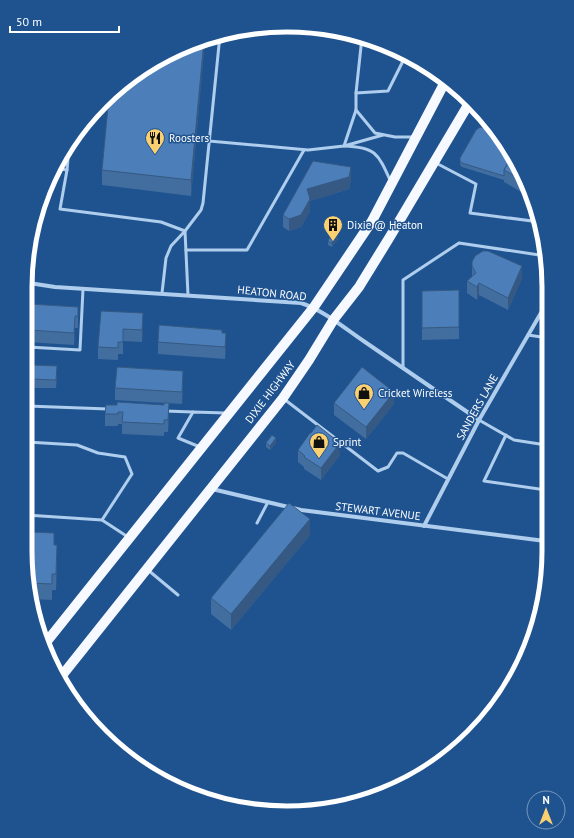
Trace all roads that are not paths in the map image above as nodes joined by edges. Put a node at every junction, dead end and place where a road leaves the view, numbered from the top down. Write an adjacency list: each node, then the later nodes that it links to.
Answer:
1 (219, 42): 10 (lane)
2 (361, 44): 5 (lane)
3 (404, 60): 5 (lane)
4 (443, 86): 9 (main road, DIXIE HIGHWAY)
5 (356, 93): 7 (lane)
6 (467, 107): 14 (main road, DIXIE HIGHWAY)
7 (356, 110): 8 (lane); 11 (lane)
8 (383, 135): 9 (lane); 11 (lane)
9 (416, 137): 17 (main road, DIXIE HIGHWAY)
10 (209, 141): 12 (lane); 19 (lane)
11 (344, 146): 12 (lane); 17 (lane)
12 (304, 150): 20 (lane)
13 (68, 155): 16 (lane)
14 (434, 162): 18 (lane); 28 (main road, DIXIE HIGHWAY)
15 (61, 169): 16 (lane)
16 (67, 170): 19 (lane)
17 (392, 183): 26 (main road, DIXIE HIGHWAY)
18 (533, 221)
19 (185, 231): 20 (lane); 24 (lane)
20 (186, 250): 25 (lane)
21 (540, 255): 32 (lane)
22 (32, 283): 23 (street, HEATON ROAD)
23 (83, 289): 24 (street, HEATON ROAD); 31 (lane)
24 (162, 294): 25 (street, HEATON ROAD)
25 (188, 295): 26 (street, HEATON ROAD)
26 (314, 307): 28 (street, HEATON ROAD); 38 (main road, DIXIE HIGHWAY)
27 (542, 311): 29 (street, SANDERS LANE)
28 (334, 319): 32 (street, HEATON ROAD); 33 (main road, DIXIE HIGHWAY)
29 (528, 335): 30 (lane); 39 (street, SANDERS LANE)
30 (542, 337)
31 (32, 347)
32 (403, 368): 39 (street, HEATON ROAD)
33 (283, 398): 44 (lane); 45 (main road, DIXIE HIGHWAY)
34 (32, 406): 35 (lane)
35 (114, 409)
36 (162, 411): 37 (lane)
37 (194, 412): 38 (lane); 43 (lane)
38 (230, 413): 43 (main road, DIXIE HIGHWAY)
39 (479, 420): 40 (lane); 44 (street, SANDERS LANE)
40 (506, 435): 42 (lane); 46 (lane)
41 (32, 442): 49 (lane)
42 (542, 444)
43 (202, 448): 52 (main road, DIXIE HIGHWAY)
44 (448, 479): 51 (street, SANDERS LANE)
45 (211, 488): 47 (street, STEWART AVENUE); 54 (main road, DIXIE HIGHWAY)
46 (542, 489)
47 (268, 502): 50 (lane); 51 (street, STEWART AVENUE)
48 (32, 516): 49 (lane)
49 (102, 520): 52 (lane)
50 (257, 523)
51 (424, 526): 53 (street, STEWART AVENUE)
52 (130, 538): 56 (main road, DIXIE HIGHWAY)
53 (542, 541)
54 (147, 569): 55 (lane); 57 (main road, DIXIE HIGHWAY)
55 (178, 595)
56 (48, 640)
57 (63, 674)

